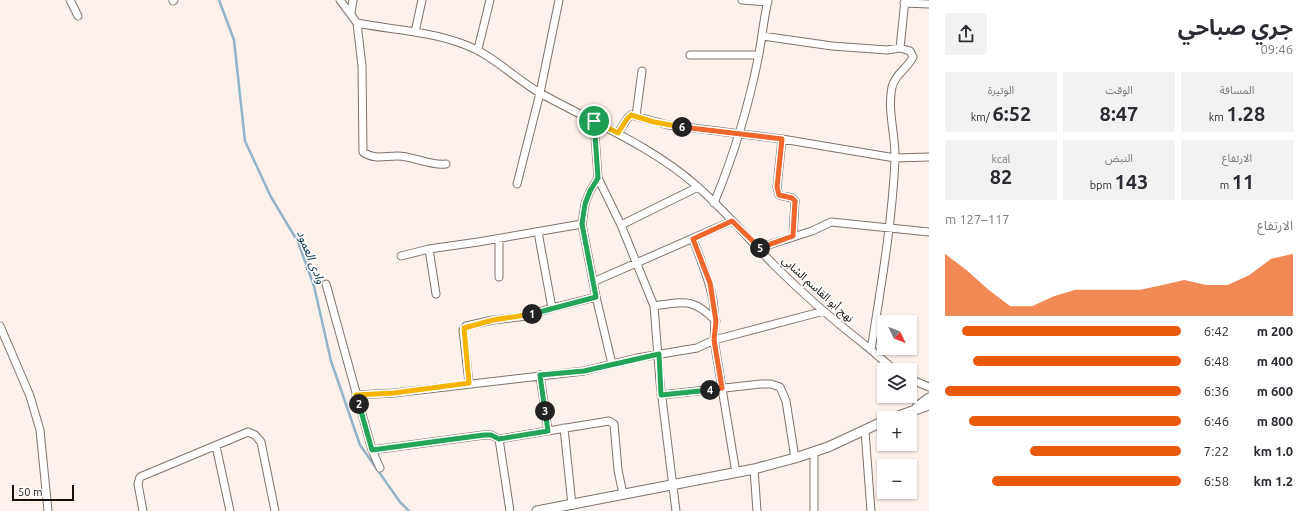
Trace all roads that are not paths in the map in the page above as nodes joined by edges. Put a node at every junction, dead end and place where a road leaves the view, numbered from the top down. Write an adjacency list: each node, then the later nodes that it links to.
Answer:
1 (70, 0): 12 (street)
2 (340, 0): 11 (street)
3 (353, 0): 11 (street)
4 (422, 0): 14 (street)
5 (490, 0): 17 (street)
6 (559, 0): 21 (street)
7 (742, 0): 8 (street)
8 (768, 1): 15 (street)
9 (904, 2): 10 (street); 16 (street)
10 (929, 4)
11 (351, 13): 13 (street)
12 (78, 16)
13 (357, 22): 14 (street, نهج أبو القاسم الشابي); 29 (street)
14 (415, 32): 17 (street, نهج أبو القاسم الشابي)
15 (762, 36): 16 (street); 19 (street)
16 (900, 48): 28 (street)
17 (478, 50): 21 (street, نهج أبو القاسم الشابي)
18 (690, 55): 19 (street)
19 (758, 55): 25 (street)
20 (642, 71): 22 (street)
21 (540, 93): 23 (street, نهج أبو القاسم الشابي); 31 (street)
22 (636, 116): 24 (street); 25 (street)
23 (594, 121): 24 (street, نهج أبو القاسم الشابي); 30 (street)
24 (618, 133): 32 (street, نهج أبو القاسم الشابي)
25 (739, 133): 26 (street); 33 (street)
26 (782, 139): 28 (street); 40 (street)
27 (929, 157): 28 (street)
28 (895, 158): 37 (street)
29 (446, 164)
30 (598, 178): 35 (street); 36 (street)
31 (517, 184)
32 (698, 188): 33 (street, نهج أبو القاسم الشابي); 36 (street)
33 (714, 202): 34 (street, نهج أبو القاسم الشابي)
34 (732, 221): 42 (street); 44 (street, نهج أبو القاسم الشابي)
35 (582, 224): 38 (street); 48 (street)
36 (621, 225): 46 (street)
37 (890, 228): 39 (street); 40 (street); 58 (street)
38 (538, 232): 41 (street); 53 (street)
39 (929, 232)
40 (793, 236): 44 (street)
41 (499, 239): 43 (street); 47 (street)
42 (693, 239): 46 (street); 55 (street)
43 (429, 248): 45 (street); 50 (street)
44 (759, 248): 54 (street, نهج أبو القاسم الشابي)
45 (401, 256)
46 (637, 262): 48 (street); 52 (street)
47 (499, 277)
48 (593, 282): 51 (street)
49 (326, 284): 67 (street)
50 (436, 294)
51 (596, 297): 53 (street); 61 (street)
52 (654, 306): 55 (street); 59 (street)
53 (552, 308): 64 (street)
54 (824, 311): 57 (street); 58 (street, نهج أبو القاسم الشابي)
55 (716, 321): 57 (street)
56 (0, 329): 87 (street)
57 (714, 340): 59 (street); 66 (street)
58 (871, 350): 60 (street, نهج أبو القاسم الشابي)
59 (659, 354): 61 (street); 68 (street)
60 (884, 363)
61 (612, 364): 62 (street)
62 (540, 375): 64 (street); 74 (street)
63 (917, 382): 65 (street)
64 (469, 383): 67 (street)
65 (929, 387)
66 (722, 388): 68 (street); 80 (street); 83 (street)
67 (356, 395): 78 (street)
68 (661, 395): 84 (street)
69 (929, 398): 71 (street)
70 (929, 405): 71 (street)
71 (913, 411)
72 (877, 425): 75 (street)
73 (564, 428): 74 (street); 85 (street); 86 (street)
74 (548, 431): 76 (street)
75 (865, 431): 79 (street); 96 (street)
76 (499, 439): 78 (street); 91 (street)
77 (216, 446): 88 (street); 89 (street); 90 (street)
78 (372, 450): 81 (street)
79 (814, 452): 80 (street); 95 (street)
80 (795, 458): 82 (street)
81 (380, 468)
82 (754, 469): 83 (street); 94 (street)
83 (736, 473): 84 (street)
84 (674, 485): 85 (street); 93 (street)
85 (622, 494): 86 (street)
86 (572, 505): 92 (street)
87 (48, 511)
88 (143, 511)
89 (230, 511)
90 (275, 511)
91 (510, 511)
92 (537, 511)
93 (676, 511)
94 (757, 511)
95 (814, 511)
96 (871, 511)

